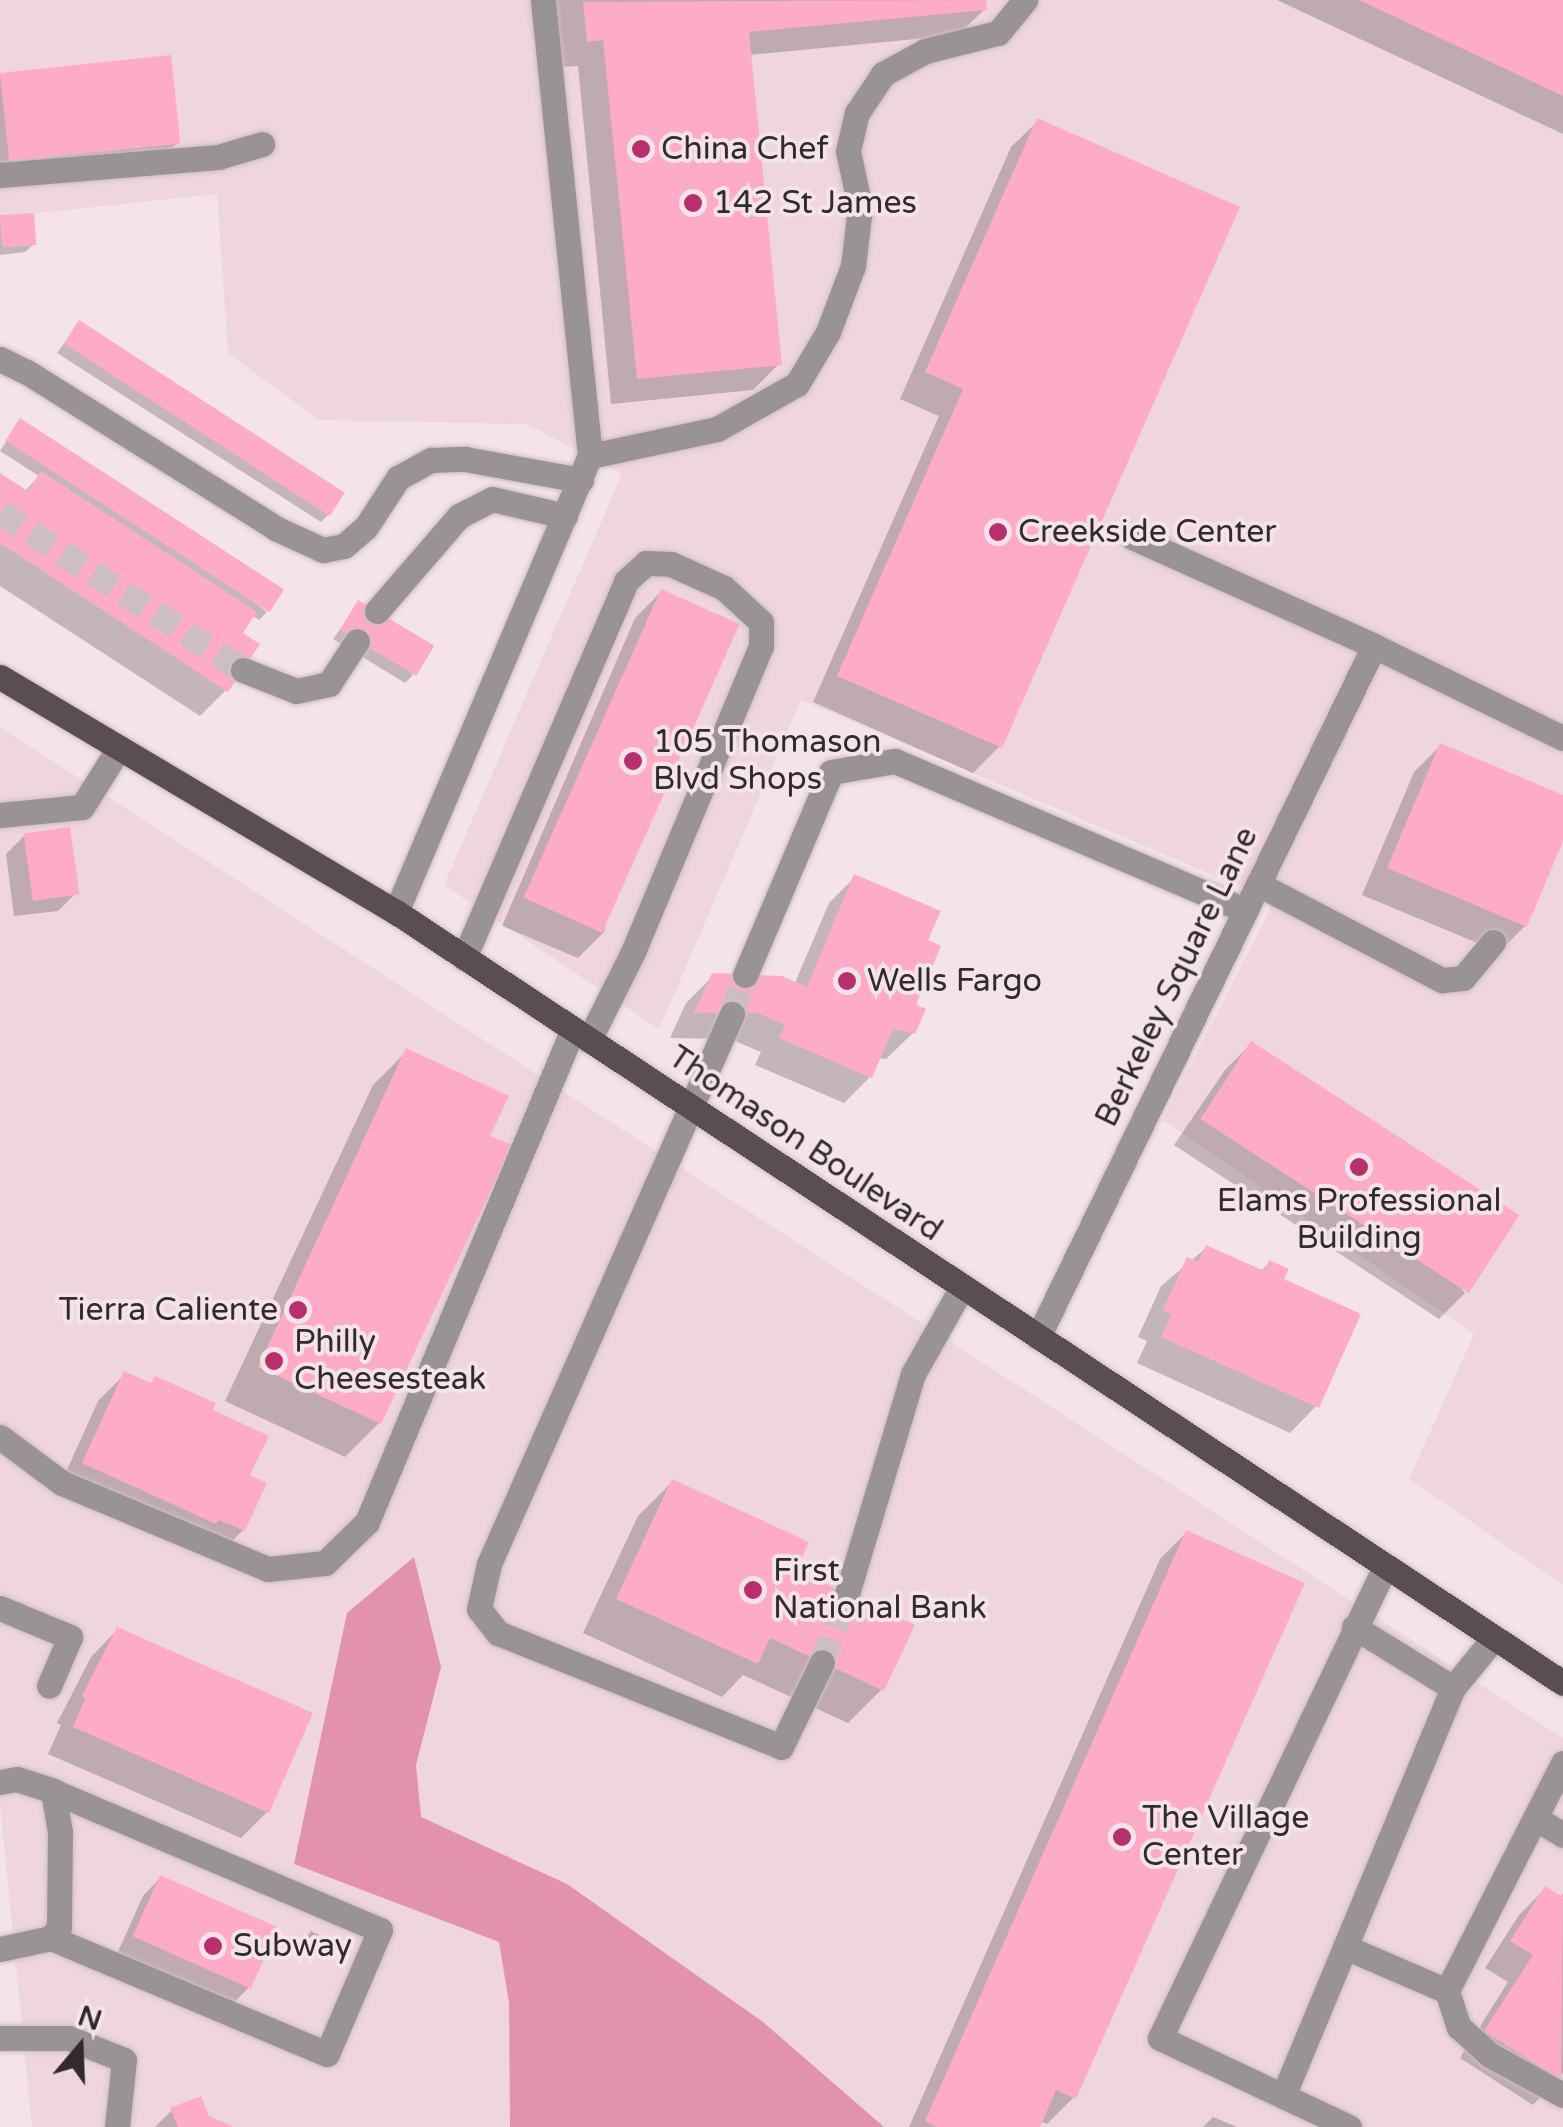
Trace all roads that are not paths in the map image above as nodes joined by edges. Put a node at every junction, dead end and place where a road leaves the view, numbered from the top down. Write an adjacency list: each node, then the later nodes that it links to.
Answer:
1 (543, 0): 6 (street)
2 (1025, 0): 6 (street)
3 (262, 144): 4 (street)
4 (0, 176)
5 (0, 360): 6 (street)
6 (586, 468): 7 (street)
7 (565, 516): 9 (street); 19 (street)
8 (1132, 537): 11 (street)
9 (377, 612)
10 (357, 641): 12 (street)
11 (1374, 646): 14 (street); 17 (street, Berkeley Square Lane)
12 (242, 670)
13 (0, 677): 15 (main road, Thomason Boulevard)
14 (1563, 738)
15 (119, 748): 16 (street); 19 (main road, Thomason Boulevard)
16 (0, 814)
17 (1258, 884): 18 (street, Berkeley Square Lane); 20 (street)
18 (1246, 910): 22 (street); 27 (street, Berkeley Square Lane)
19 (396, 912): 21 (main road, Thomason Boulevard)
20 (1493, 942)
21 (464, 958): 24 (main road, Thomason Boulevard); 24 (street)
22 (745, 975)
23 (732, 1014): 25 (street)
24 (581, 1035): 25 (main road, Thomason Boulevard); 28 (street)
25 (691, 1107): 26 (main road, Thomason Boulevard); 34 (street)
26 (962, 1288): 27 (main road, Thomason Boulevard); 30 (street)
27 (1038, 1337): 29 (main road, Thomason Boulevard)
28 (0, 1438)
29 (1386, 1567): 32 (street); 33 (main road, Thomason Boulevard)
30 (847, 1594)
31 (0, 1608): 36 (street)
32 (1354, 1628): 37 (street); 49 (street)
33 (1493, 1639): 35 (main road, Thomason Boulevard); 37 (street)
34 (822, 1662)
35 (1563, 1683)
36 (49, 1686)
37 (1453, 1688): 44 (street)
38 (1563, 1763): 41 (street)
39 (0, 1782): 40 (street)
40 (53, 1791): 43 (street); 43 (street)
41 (1535, 1818): 42 (street); 46 (street)
42 (1563, 1836)
43 (52, 1938): 45 (street)
44 (1345, 1948): 46 (street); 49 (street)
45 (0, 1949)
46 (1447, 1991): 48 (street)
47 (0, 2038): 50 (street)
48 (1563, 2095)
49 (1283, 2096): 51 (street)
50 (117, 2127)
51 (1349, 2127)

